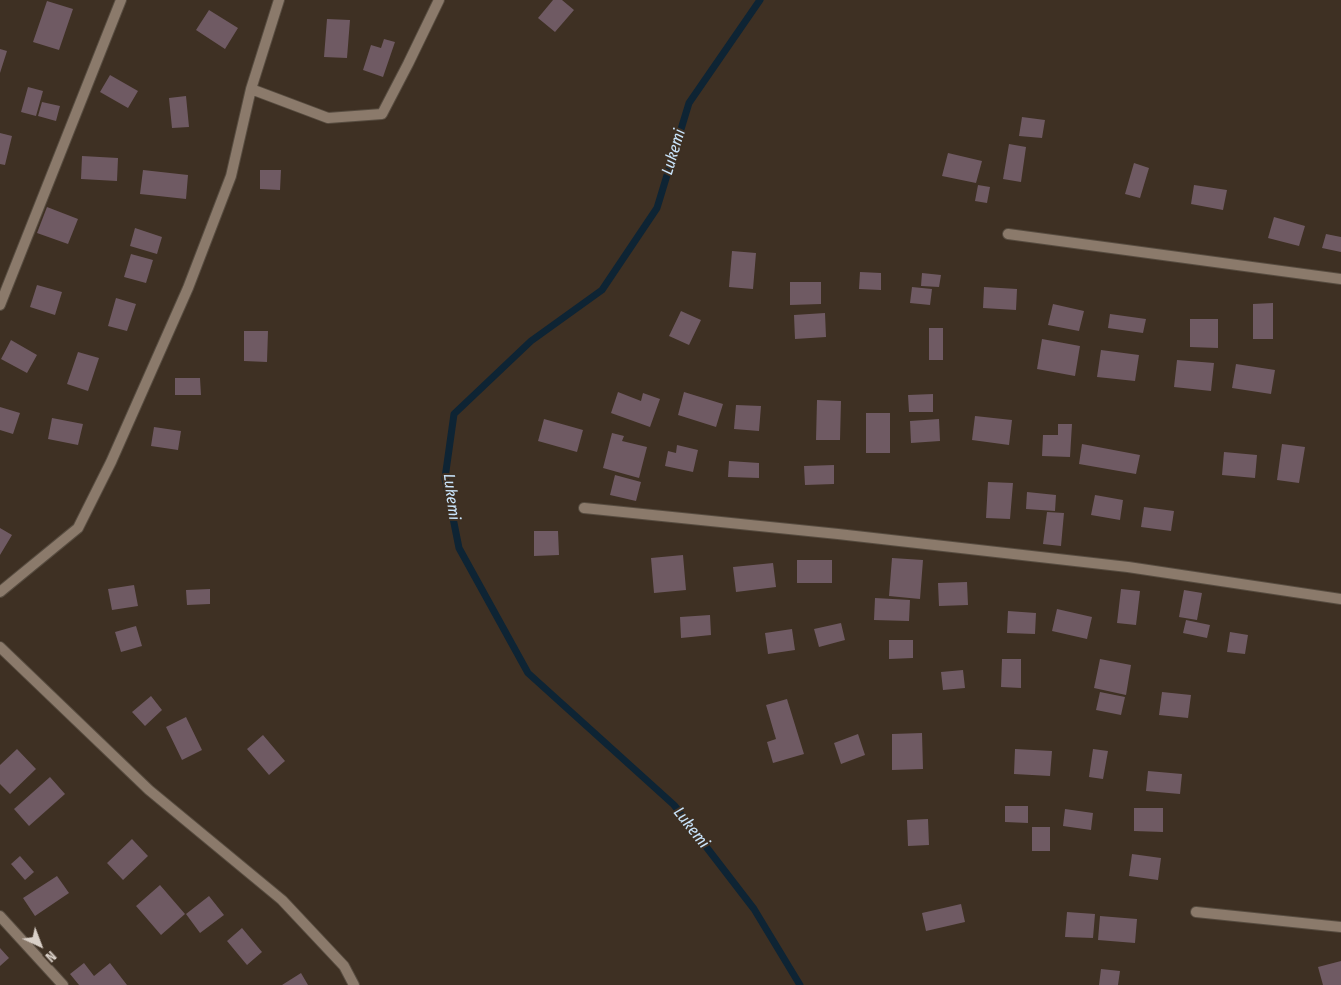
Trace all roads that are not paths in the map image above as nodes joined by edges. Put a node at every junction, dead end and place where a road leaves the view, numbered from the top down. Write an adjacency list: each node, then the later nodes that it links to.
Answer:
1 (121, 0): 7 (street)
2 (279, 0): 4 (street)
3 (439, 0): 4 (street)
4 (251, 89): 9 (street)
5 (1008, 234): 6 (street)
6 (1341, 279)
7 (0, 305)
8 (584, 508): 10 (street)
9 (0, 592)
10 (1341, 599)
11 (0, 648): 16 (street)
12 (1196, 912): 14 (street)
13 (0, 916): 15 (street)
14 (1341, 928)
15 (63, 985)
16 (354, 985)

